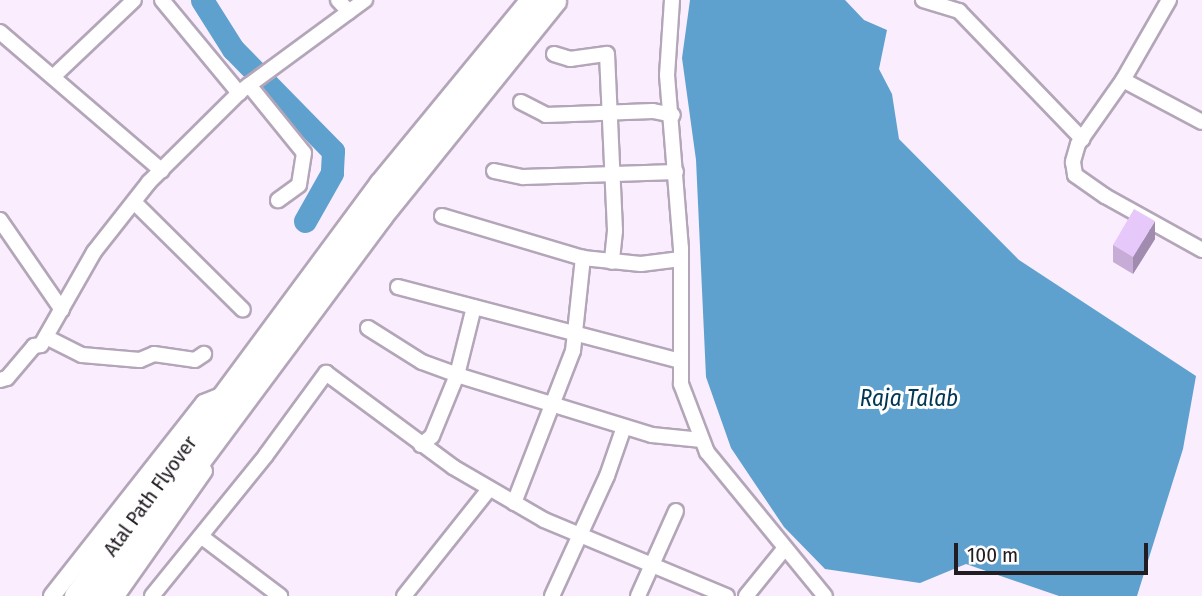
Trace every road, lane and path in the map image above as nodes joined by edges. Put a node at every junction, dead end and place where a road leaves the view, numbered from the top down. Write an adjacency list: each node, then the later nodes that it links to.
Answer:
1 (134, 0): 14 (street)
2 (162, 0): 16 (street)
3 (338, 0): 11 (street)
4 (365, 0): 11 (street)
5 (532, 0): 26 (highway)
6 (554, 0): 26 (highway)
7 (672, 0): 19 (street)
8 (923, 0): 10 (street)
9 (1169, 0): 15 (street)
10 (962, 6): 21 (street)
11 (349, 12): 16 (street)
12 (0, 32): 14 (street)
13 (554, 54): 18 (street)
14 (54, 76): 22 (street)
15 (1123, 80): 20 (street); 21 (street)
16 (244, 89): 22 (street); 27 (street)
17 (521, 102): 18 (street)
18 (610, 112): 19 (street); 25 (street)
19 (673, 115): 24 (street)
20 (1202, 121)
21 (1082, 139): 31 (street)
22 (162, 171): 28 (street)
23 (494, 171): 25 (street)
24 (676, 172): 25 (street); 33 (street)
25 (614, 176): 34 (street)
26 (390, 188): 46 (highway, Atal Path Flyover)
27 (278, 200)
28 (134, 202): 37 (street); 38 (street)
29 (442, 216): 32 (street)
30 (0, 220): 37 (street)
31 (1202, 250)
32 (583, 258): 34 (street); 40 (street)
33 (681, 259): 34 (street); 43 (street)
34 (612, 262)
35 (398, 288): 36 (street)
36 (474, 307): 40 (street); 44 (street)
37 (62, 310): 41 (street)
38 (243, 310)
39 (368, 328): 44 (street)
40 (572, 332): 43 (street); 47 (street)
41 (46, 337): 42 (street); 45 (street)
42 (204, 354)
43 (680, 361): 50 (street)
44 (457, 375): 47 (street); 51 (street)
45 (0, 380)
46 (231, 400): 48 (highway, Atal Path Flyover); 59 (street); 62 (street)
47 (552, 404): 49 (street); 53 (street)
48 (213, 423): 60 (highway, Atal Path Flyover); 61 (highway, Atal Path Flyover)
49 (624, 427): 50 (street); 55 (street)
50 (702, 440): 57 (street)
51 (421, 445): 52 (street); 56 (street)
52 (489, 489): 53 (street); 65 (street)
53 (514, 503): 55 (street)
54 (676, 511): 58 (street)
55 (580, 534): 58 (street); 66 (street)
56 (202, 537): 63 (street); 64 (street)
57 (784, 549): 69 (street); 70 (street)
58 (653, 564): 67 (street); 68 (street)
59 (52, 596)
60 (76, 596)
61 (98, 596)
62 (116, 596)
63 (152, 596)
64 (280, 596)
65 (404, 596)
66 (552, 596)
67 (638, 596)
68 (727, 596)
69 (746, 596)
70 (825, 596)

